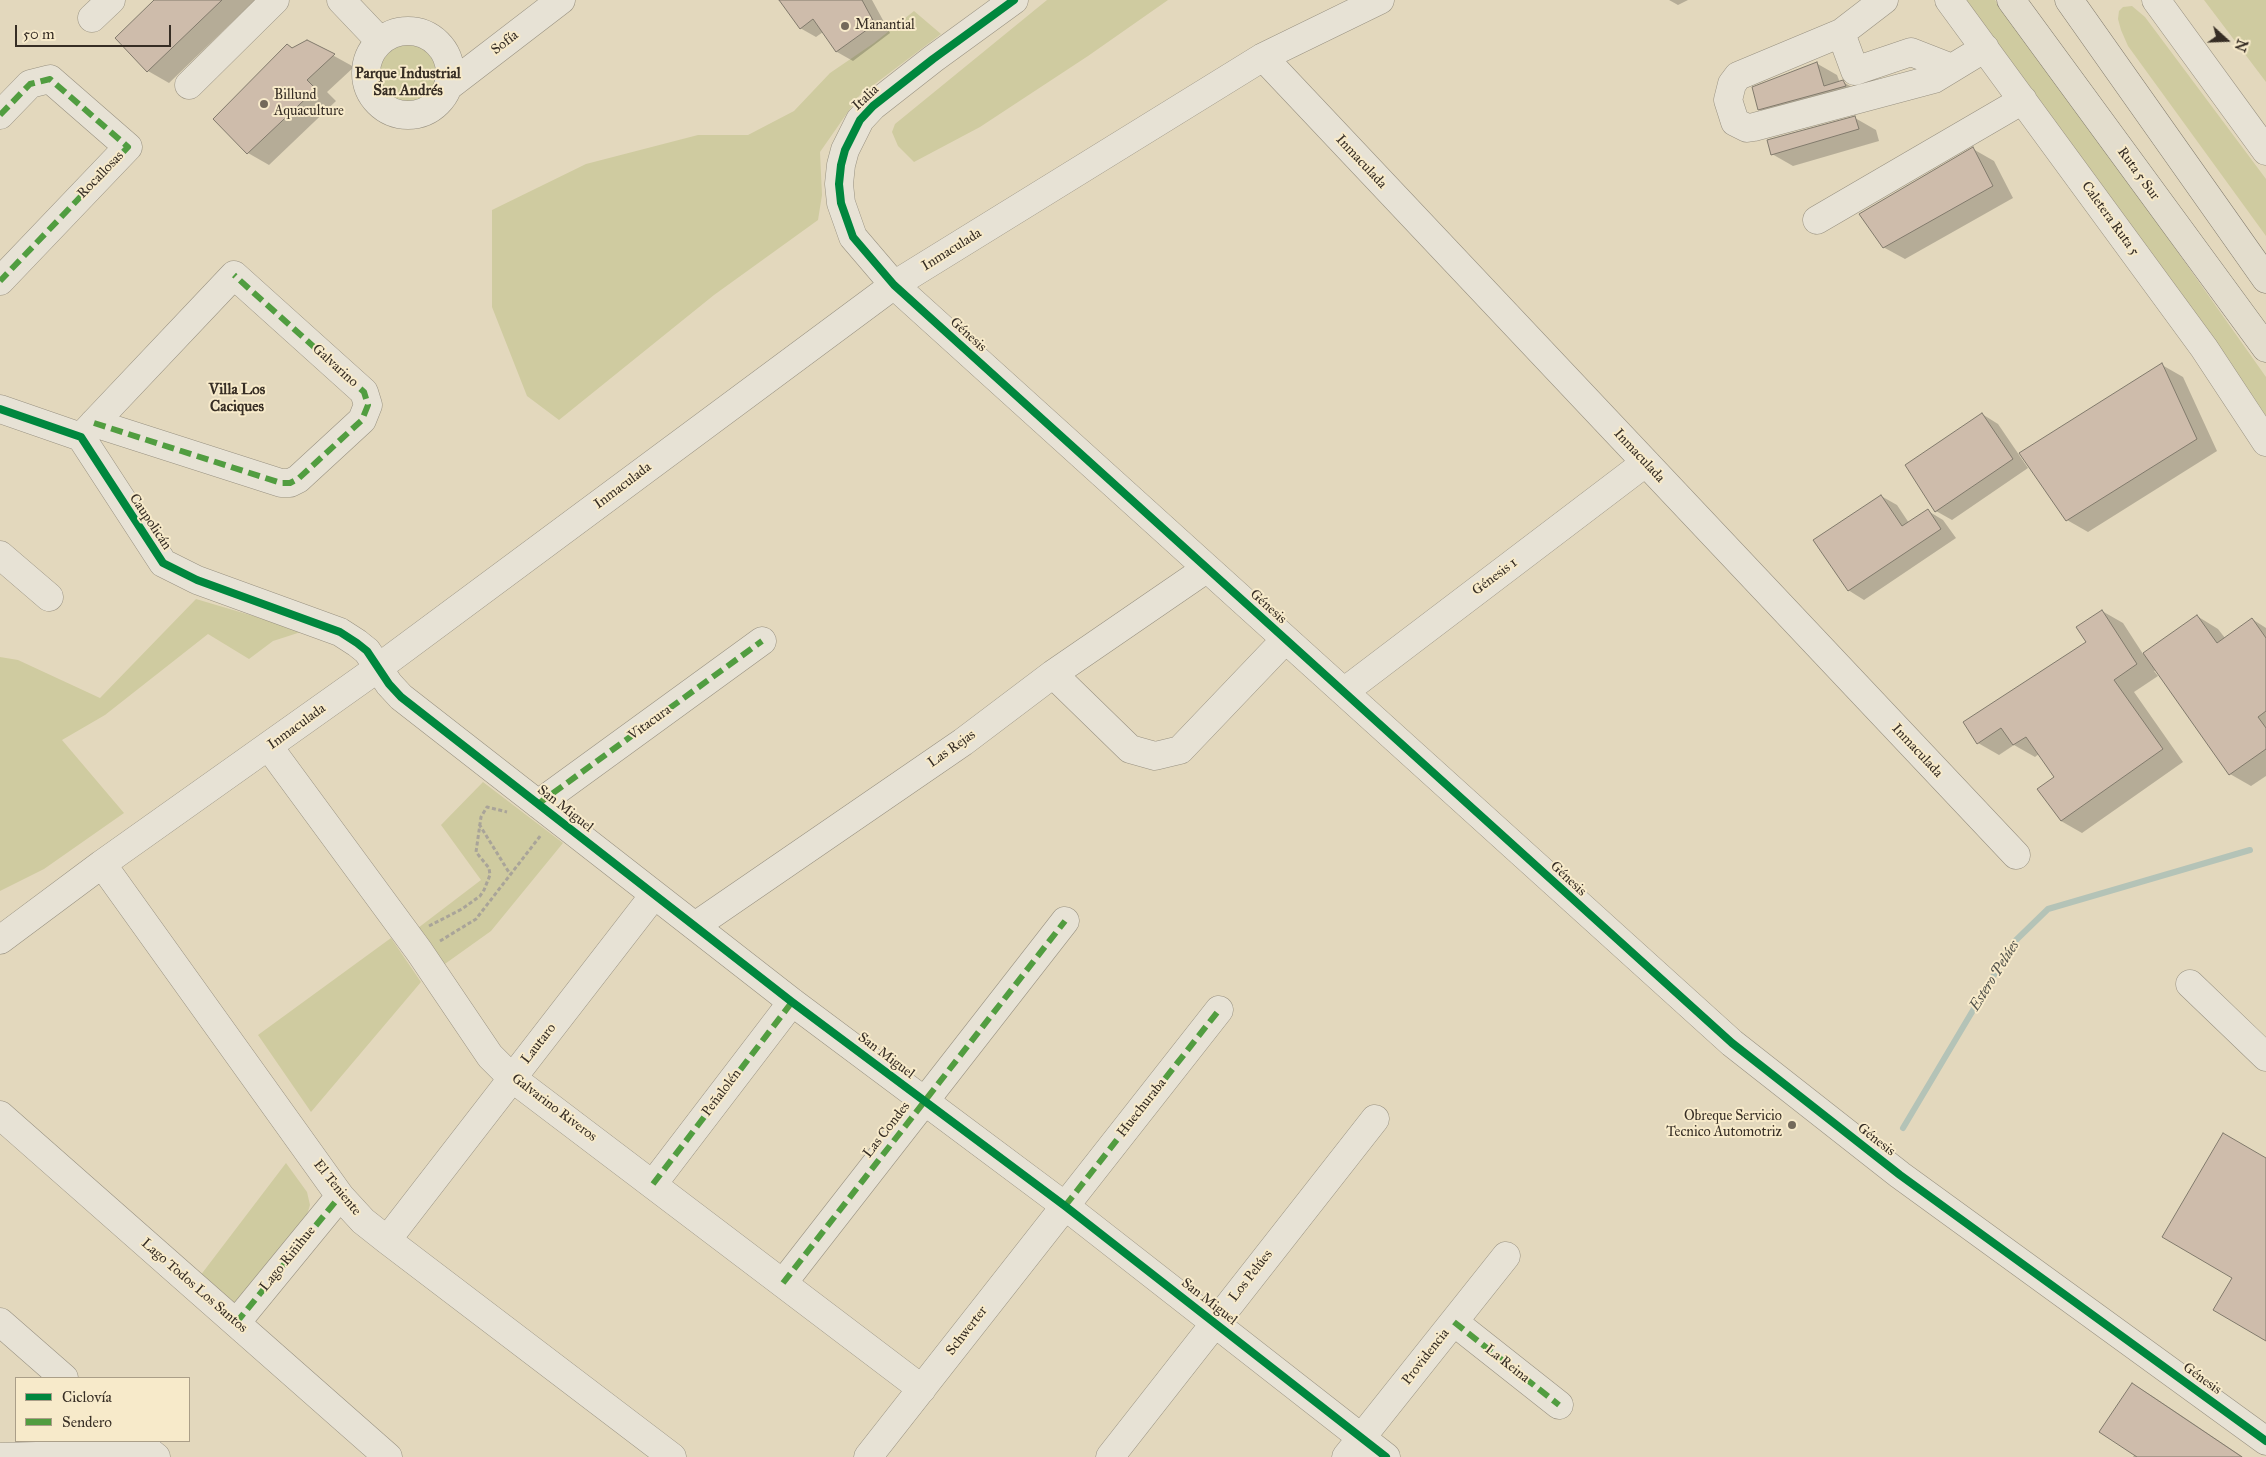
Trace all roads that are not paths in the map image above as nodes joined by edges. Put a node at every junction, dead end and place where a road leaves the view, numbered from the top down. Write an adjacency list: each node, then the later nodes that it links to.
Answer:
1 (275, 0): 16 (street)
2 (341, 0): 12 (street)
3 (561, 0): 17 (street, Sofía)
4 (1014, 0): 24 (street, Italia)
5 (1380, 0): 14 (street, Inmaculada)
6 (1884, 0): 11 (street)
7 (1949, 0): 13 (street, Caletera Ruta 5)
8 (2010, 0): 25 (highway, Ruta 5 Sur)
9 (2068, 0): 22 (highway)
10 (2156, 0): 20 (street)
11 (1841, 33): 15 (street); 15 (street)
12 (380, 41): 17 (street); 17 (street)
13 (1985, 48): 15 (street); 18 (street, Caletera Ruta 5)
14 (1263, 57): 24 (street, Inmaculada); 31 (street, Inmaculada)
15 (1952, 68)
16 (189, 85)
17 (449, 86)
18 (2023, 100): 21 (street); 30 (street, Caletera Ruta 5)
19 (0, 116): 23 (street, Rocallosas)
20 (2266, 151)
21 (1817, 220)
22 (2266, 279)
23 (0, 281)
24 (894, 285): 33 (street, Génesis); 37 (street, Inmaculada)
25 (2243, 317): 26 (highway, Ruta 5 Sur); 27 (highway)
26 (2266, 348)
27 (2266, 356)
28 (0, 409): 29 (street)
29 (87, 430): 29 (street, Galvarino); 37 (street, Caupolicán)
30 (2266, 442)
31 (1645, 463): 39 (street, Génesis 1); 42 (street, Inmaculada)
32 (0, 555): 34 (street)
33 (1206, 569): 35 (street, Génesis); 38 (street, Las Rejas)
34 (49, 597)
35 (1285, 640): 38 (street); 39 (street, Génesis)
36 (762, 641): 41 (street, Vitacura)
37 (378, 668): 40 (street, Inmaculada); 41 (street, San Miguel)
38 (1053, 674): 46 (street, Las Rejas)
39 (1345, 692): 69 (street, Génesis)
40 (269, 747): 43 (street, Inmaculada); 52 (street, Galvarino Riveros)
41 (542, 823): 44 (street, San Miguel)
42 (2016, 855)
43 (102, 864): 47 (street, Inmaculada); 57 (street, El Teniente)
44 (654, 895): 46 (street, San Miguel); 52 (street, Lautaro)
45 (1065, 921): 53 (street, Las Condes)
46 (695, 926): 49 (street, San Miguel)
47 (0, 940)
48 (2190, 984): 51 (street)
49 (792, 1002): 53 (street, San Miguel); 56 (street, Peñalolén)
50 (1219, 1010): 58 (street, Huechuraba)
51 (2266, 1057)
52 (512, 1078): 56 (street, Galvarino Riveros); 59 (street, Lautaro)
53 (925, 1101): 58 (street, San Miguel); 61 (street, Las Condes)
54 (0, 1116): 63 (street, Lago Todos Los Santos)
55 (1375, 1119): 64 (street, Los Pelúes)
56 (653, 1184): 61 (street, Galvarino Riveros)
57 (340, 1196): 59 (street, El Teniente); 63 (street, Lago Riñihue)
58 (1065, 1206): 64 (street, San Miguel); 67 (street, Schwerter)
59 (387, 1240): 76 (street, El Teniente)
60 (1506, 1256): 65 (street, Providencia)
61 (783, 1283): 67 (street, Galvarino Riveros)
62 (0, 1322): 66 (street)
63 (236, 1322): 75 (street, Lago Todos Los Santos)
64 (1215, 1322): 72 (street, San Miguel); 78 (street, Los Pelúes)
65 (1454, 1322): 68 (street, La Reina); 72 (street, Providencia)
66 (63, 1377)
67 (922, 1389): 77 (street, Schwerter)
68 (1559, 1406)
69 (2266, 1441)
70 (134, 1442): 73 (street)
71 (137, 1442): 74 (street)
72 (1354, 1447): 79 (street, San Miguel)
73 (0, 1457)
74 (156, 1457)
75 (388, 1457)
76 (672, 1457)
77 (868, 1457)
78 (1110, 1457)
79 (1386, 1457)

